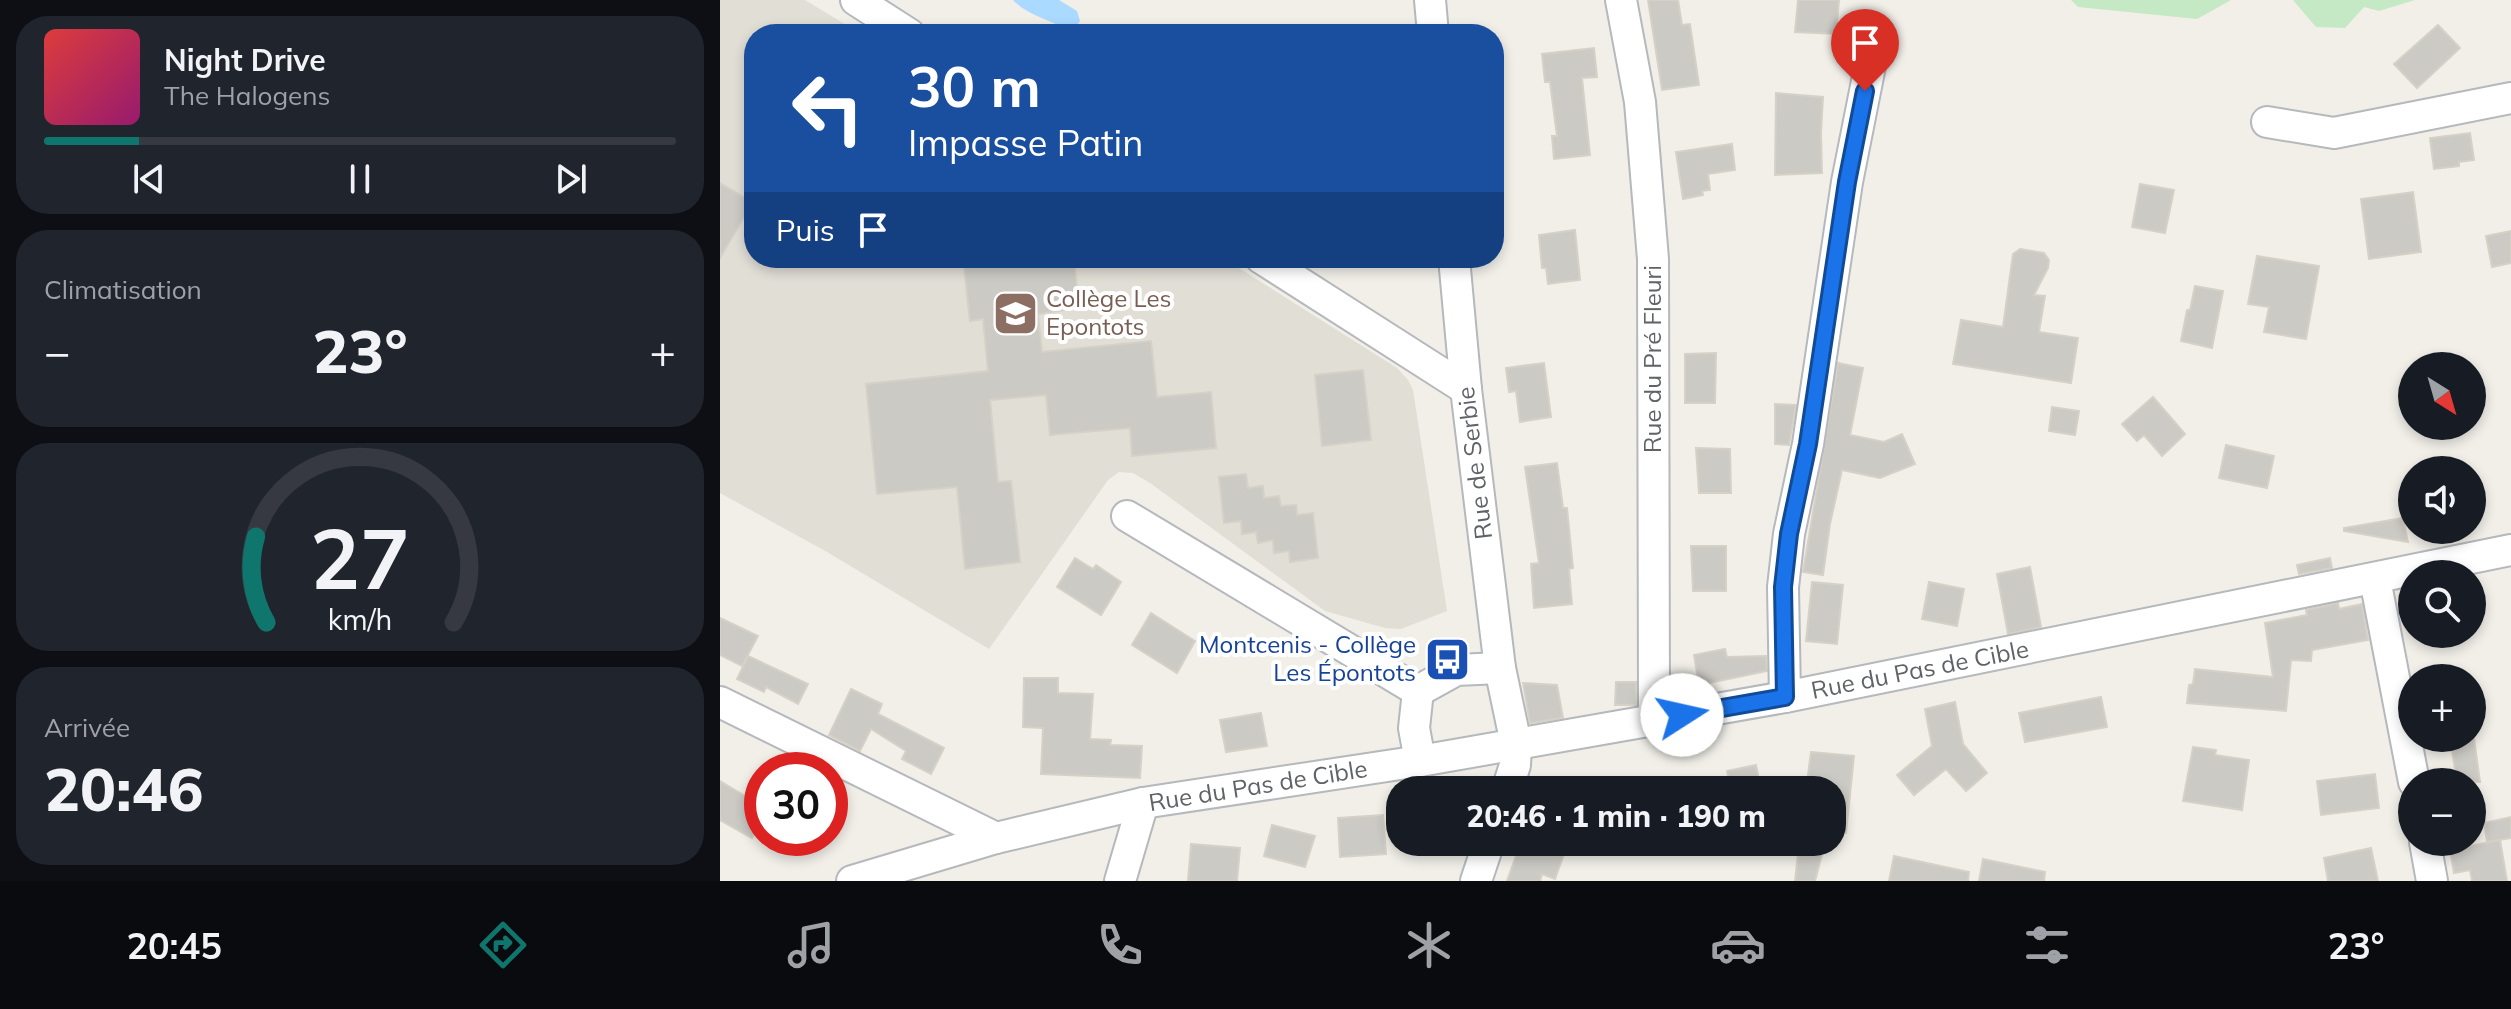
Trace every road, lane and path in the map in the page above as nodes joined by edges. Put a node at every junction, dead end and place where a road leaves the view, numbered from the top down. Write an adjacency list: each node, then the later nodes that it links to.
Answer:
1 (856, 0): 4 (street)
2 (1430, 0): 5 (street)
3 (1621, 0): 19 (street, Rue du Pré Fleuri)
4 (893, 24)
5 (1432, 24)
6 (1877, 31): 17 (street)
7 (2511, 98): 8 (street)
8 (2267, 122)
9 (1277, 268): 11 (street)
10 (1455, 268): 11 (street, Rue de Serbie)
11 (1466, 389): 15 (street, Rue de Serbie)
12 (1127, 516): 16 (street)
13 (2511, 550): 14 (street, Rue du Pas de Cible)
14 (2375, 579): 17 (street, Rue du Pas de Cible); 22 (street)
15 (1500, 668): 16 (street); 20 (street, Rue de Serbie)
16 (1418, 691): 21 (street)
17 (1785, 697): 19 (street, Rue du Pas de Cible)
18 (720, 702): 25 (street)
19 (1656, 719): 20 (street, Rue du Pas de Cible)
20 (1516, 744): 21 (street, Rue du Pas de Cible); 23 (street)
21 (1420, 761): 24 (street, Rue du Pas de Cible)
22 (2411, 768)
23 (1511, 776)
24 (1143, 803): 25 (street, Rue du Pas de Cible); 29 (street)
25 (996, 838): 28 (street, Rue du Pas de Cible)
26 (1484, 856): 30 (street)
27 (2428, 856): 31 (street)
28 (852, 881)
29 (1120, 881)
30 (1476, 881)
31 (2432, 881)

